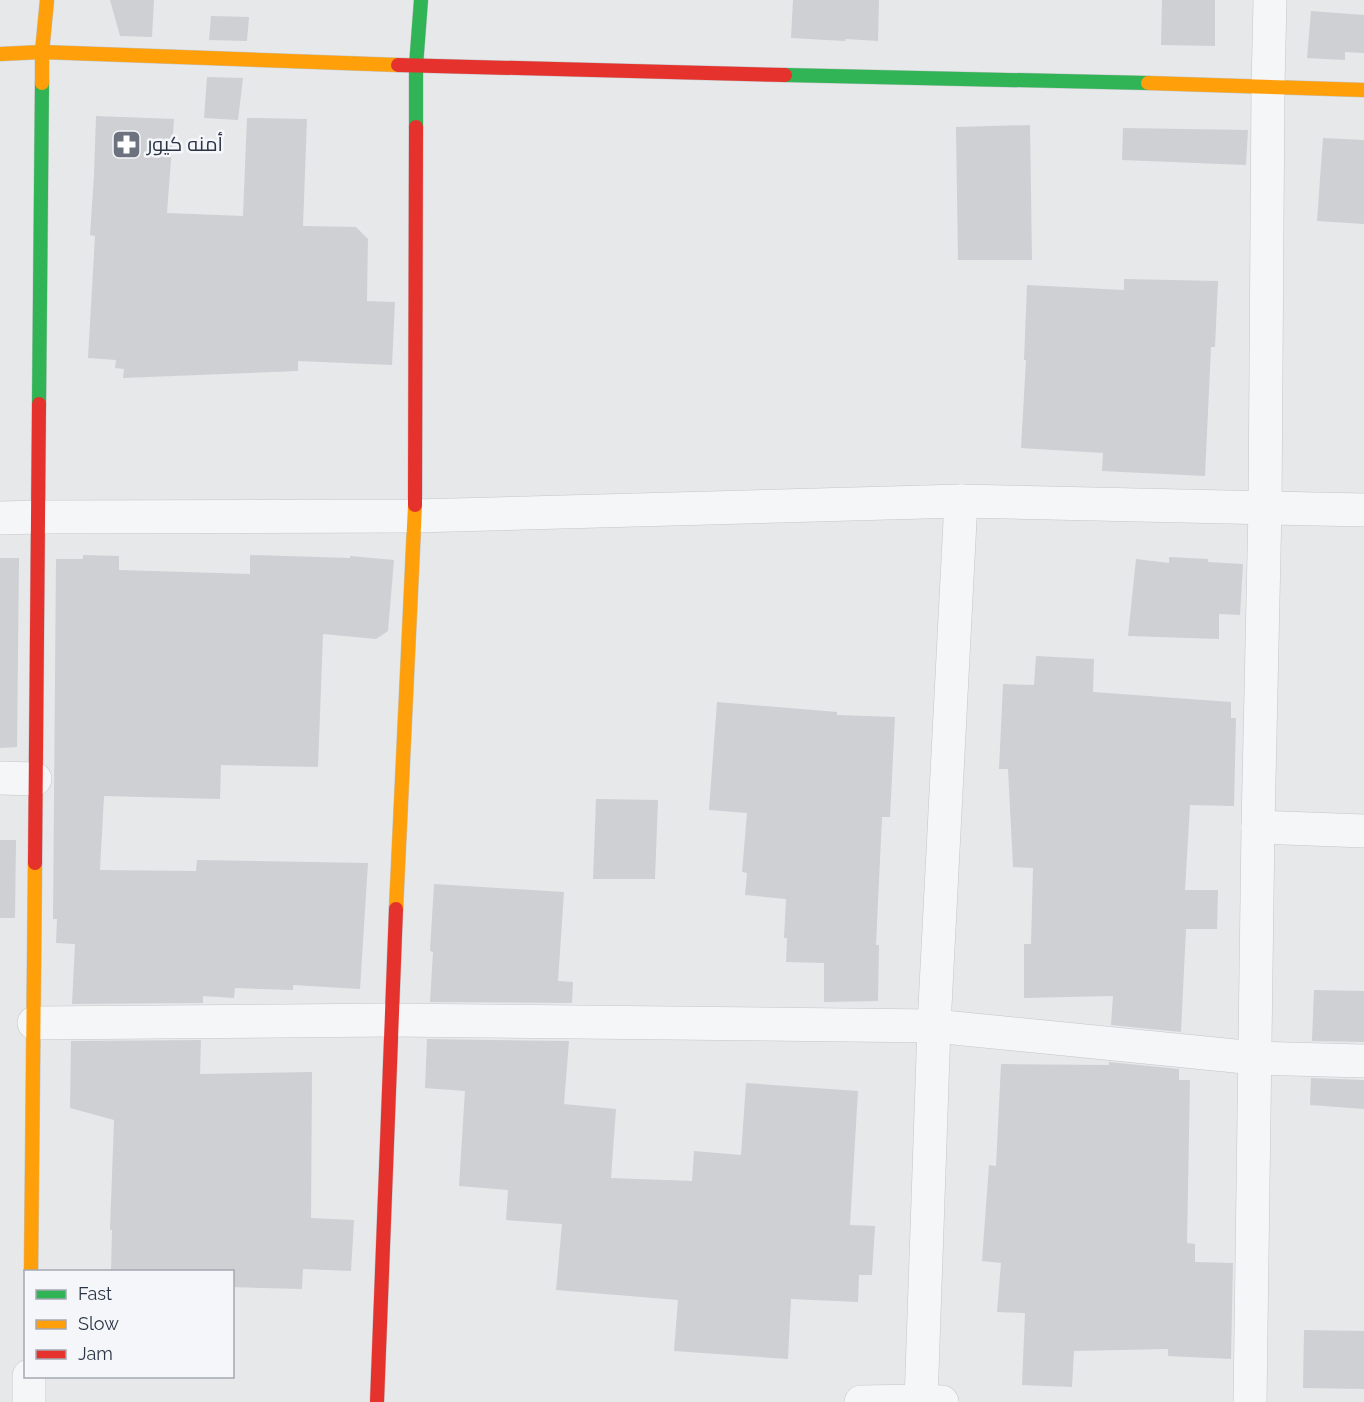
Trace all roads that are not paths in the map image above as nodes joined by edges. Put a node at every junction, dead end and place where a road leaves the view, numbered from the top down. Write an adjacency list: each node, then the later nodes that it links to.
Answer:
1 (46, 0): 4 (street)
2 (421, 0): 6 (street)
3 (1270, 0): 7 (street)
4 (42, 52): 5 (street); 6 (street); 13 (street)
5 (0, 54)
6 (416, 66): 7 (street); 12 (street)
7 (1268, 86): 8 (street); 10 (street)
8 (1364, 90)
9 (961, 501): 10 (street); 12 (street); 21 (street)
10 (1265, 508): 11 (street); 17 (street)
11 (1364, 510)
12 (415, 516): 13 (street); 19 (street)
13 (38, 517): 14 (street); 16 (street)
14 (0, 518)
15 (0, 778): 16 (street)
16 (35, 779): 20 (street)
17 (1258, 827): 18 (street); 22 (street)
18 (1364, 831)
19 (391, 1020): 20 (street); 21 (street); 27 (street)
20 (34, 1023): 24 (street)
21 (934, 1026): 22 (street); 29 (street)
22 (1256, 1058): 23 (street); 30 (street)
23 (1364, 1061)
24 (31, 1270)
25 (29, 1378): 26 (street)
26 (29, 1402)
27 (377, 1402)
28 (861, 1402): 29 (street)
29 (928, 1402)
30 (1250, 1402)

